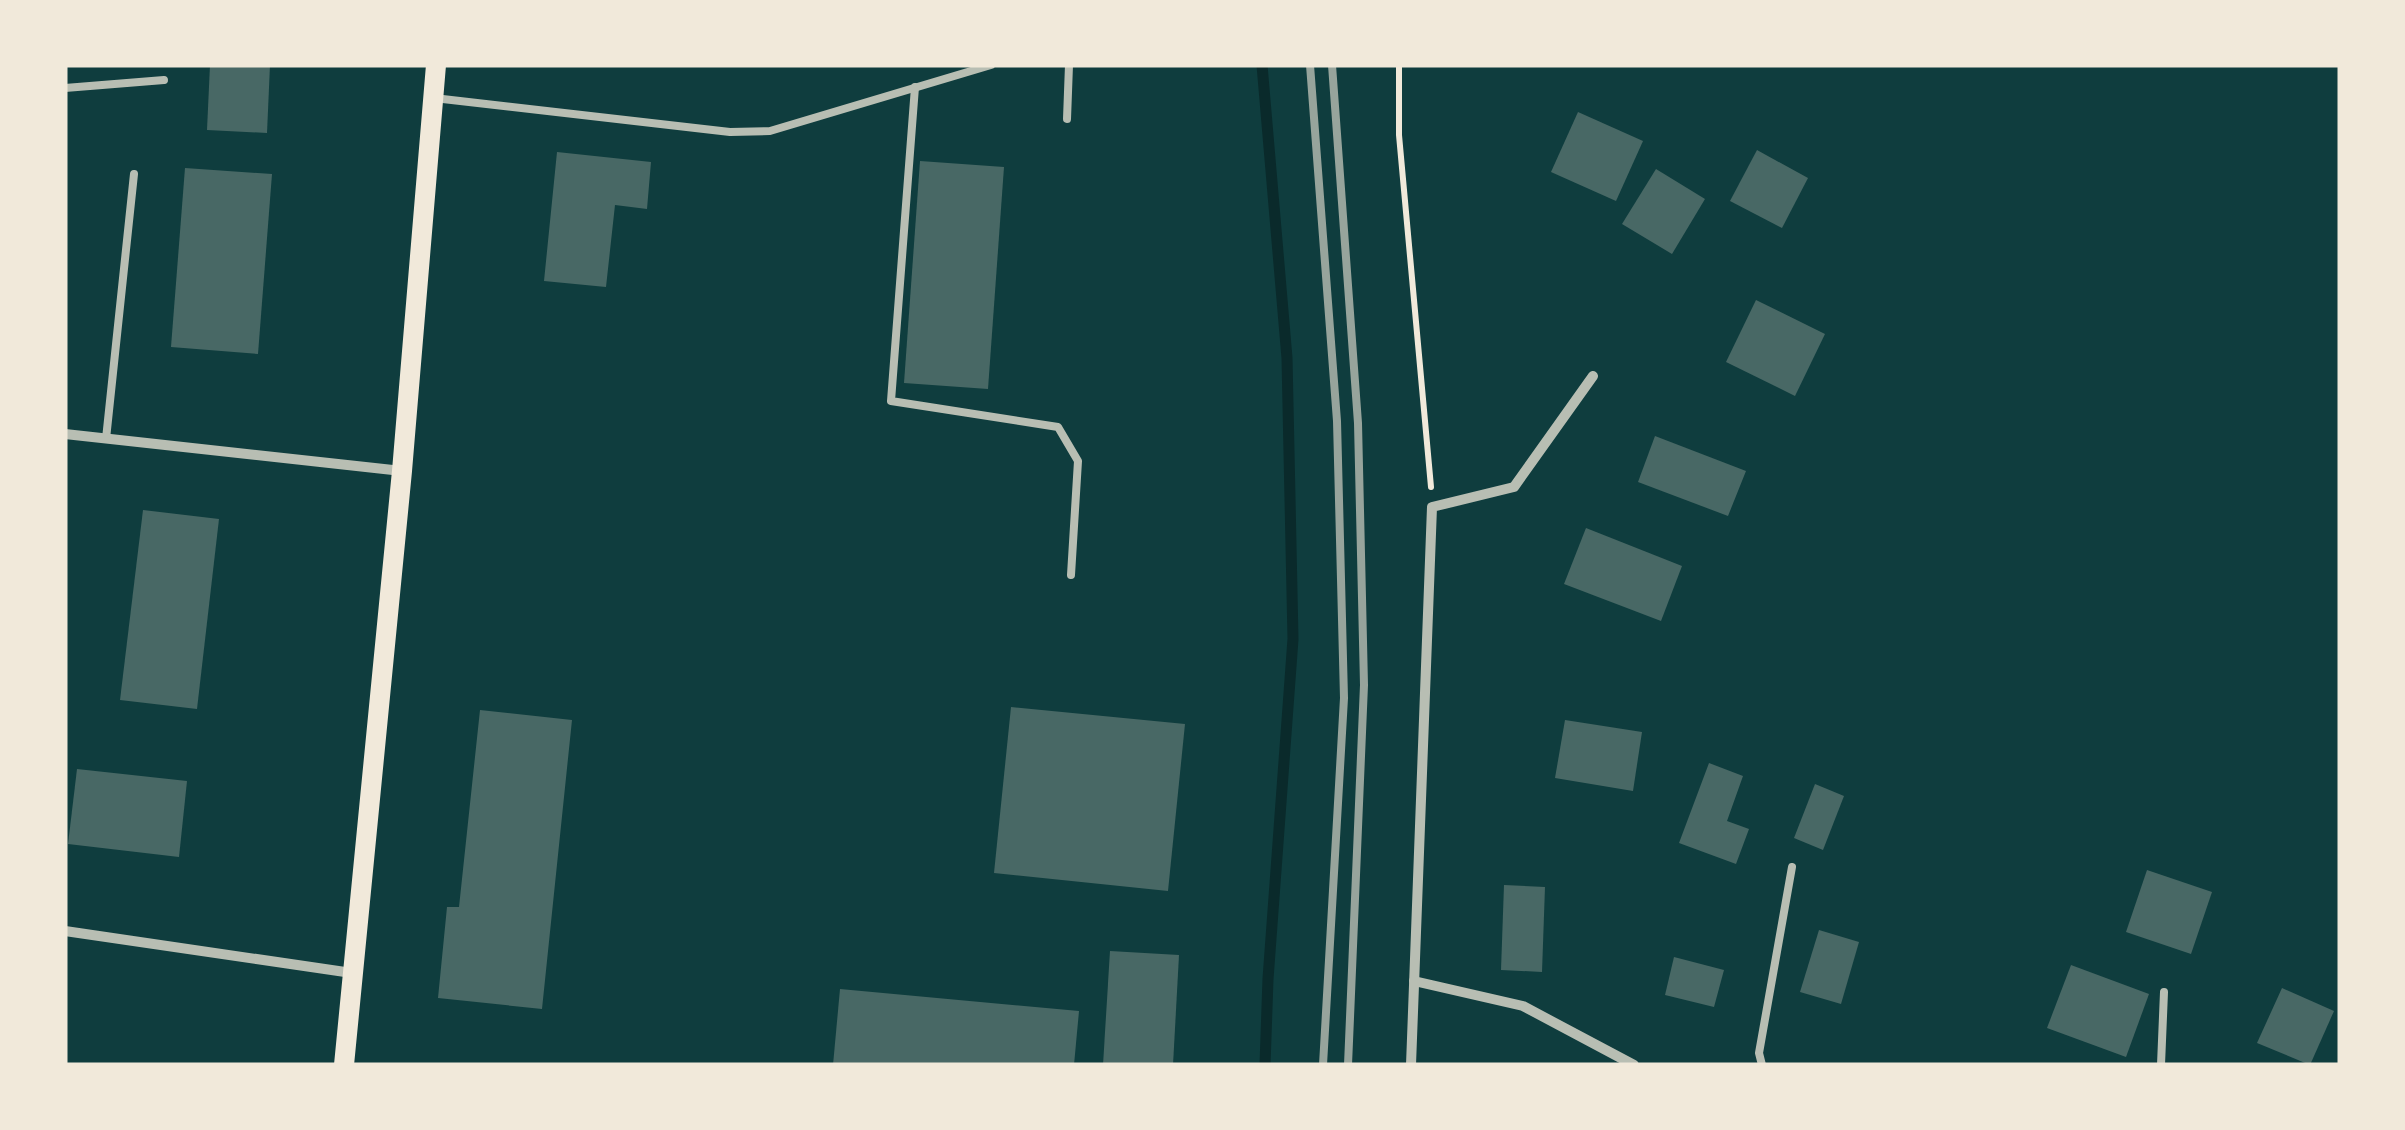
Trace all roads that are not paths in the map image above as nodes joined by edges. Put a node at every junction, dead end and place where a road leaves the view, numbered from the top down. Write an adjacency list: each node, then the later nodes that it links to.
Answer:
1 (436, 65): 7 (main road)
2 (991, 65): 5 (lane)
3 (1069, 65): 8 (lane)
4 (164, 80): 6 (lane)
5 (915, 87): 7 (lane); 14 (lane)
6 (65, 88)
7 (434, 98): 13 (main road)
8 (1066, 119)
9 (134, 174): 12 (lane)
10 (1593, 376): 18 (street)
11 (65, 434): 12 (street)
12 (106, 439): 13 (street)
13 (402, 471): 17 (main road)
14 (1071, 575)
15 (1792, 867): 23 (lane)
16 (65, 932): 17 (street)
17 (353, 973): 20 (main road)
18 (1414, 982): 21 (street); 22 (street)
19 (2164, 992): 24 (lane)
20 (344, 1065)
21 (1411, 1065)
22 (1634, 1065)
23 (1762, 1065)
24 (2161, 1065)

